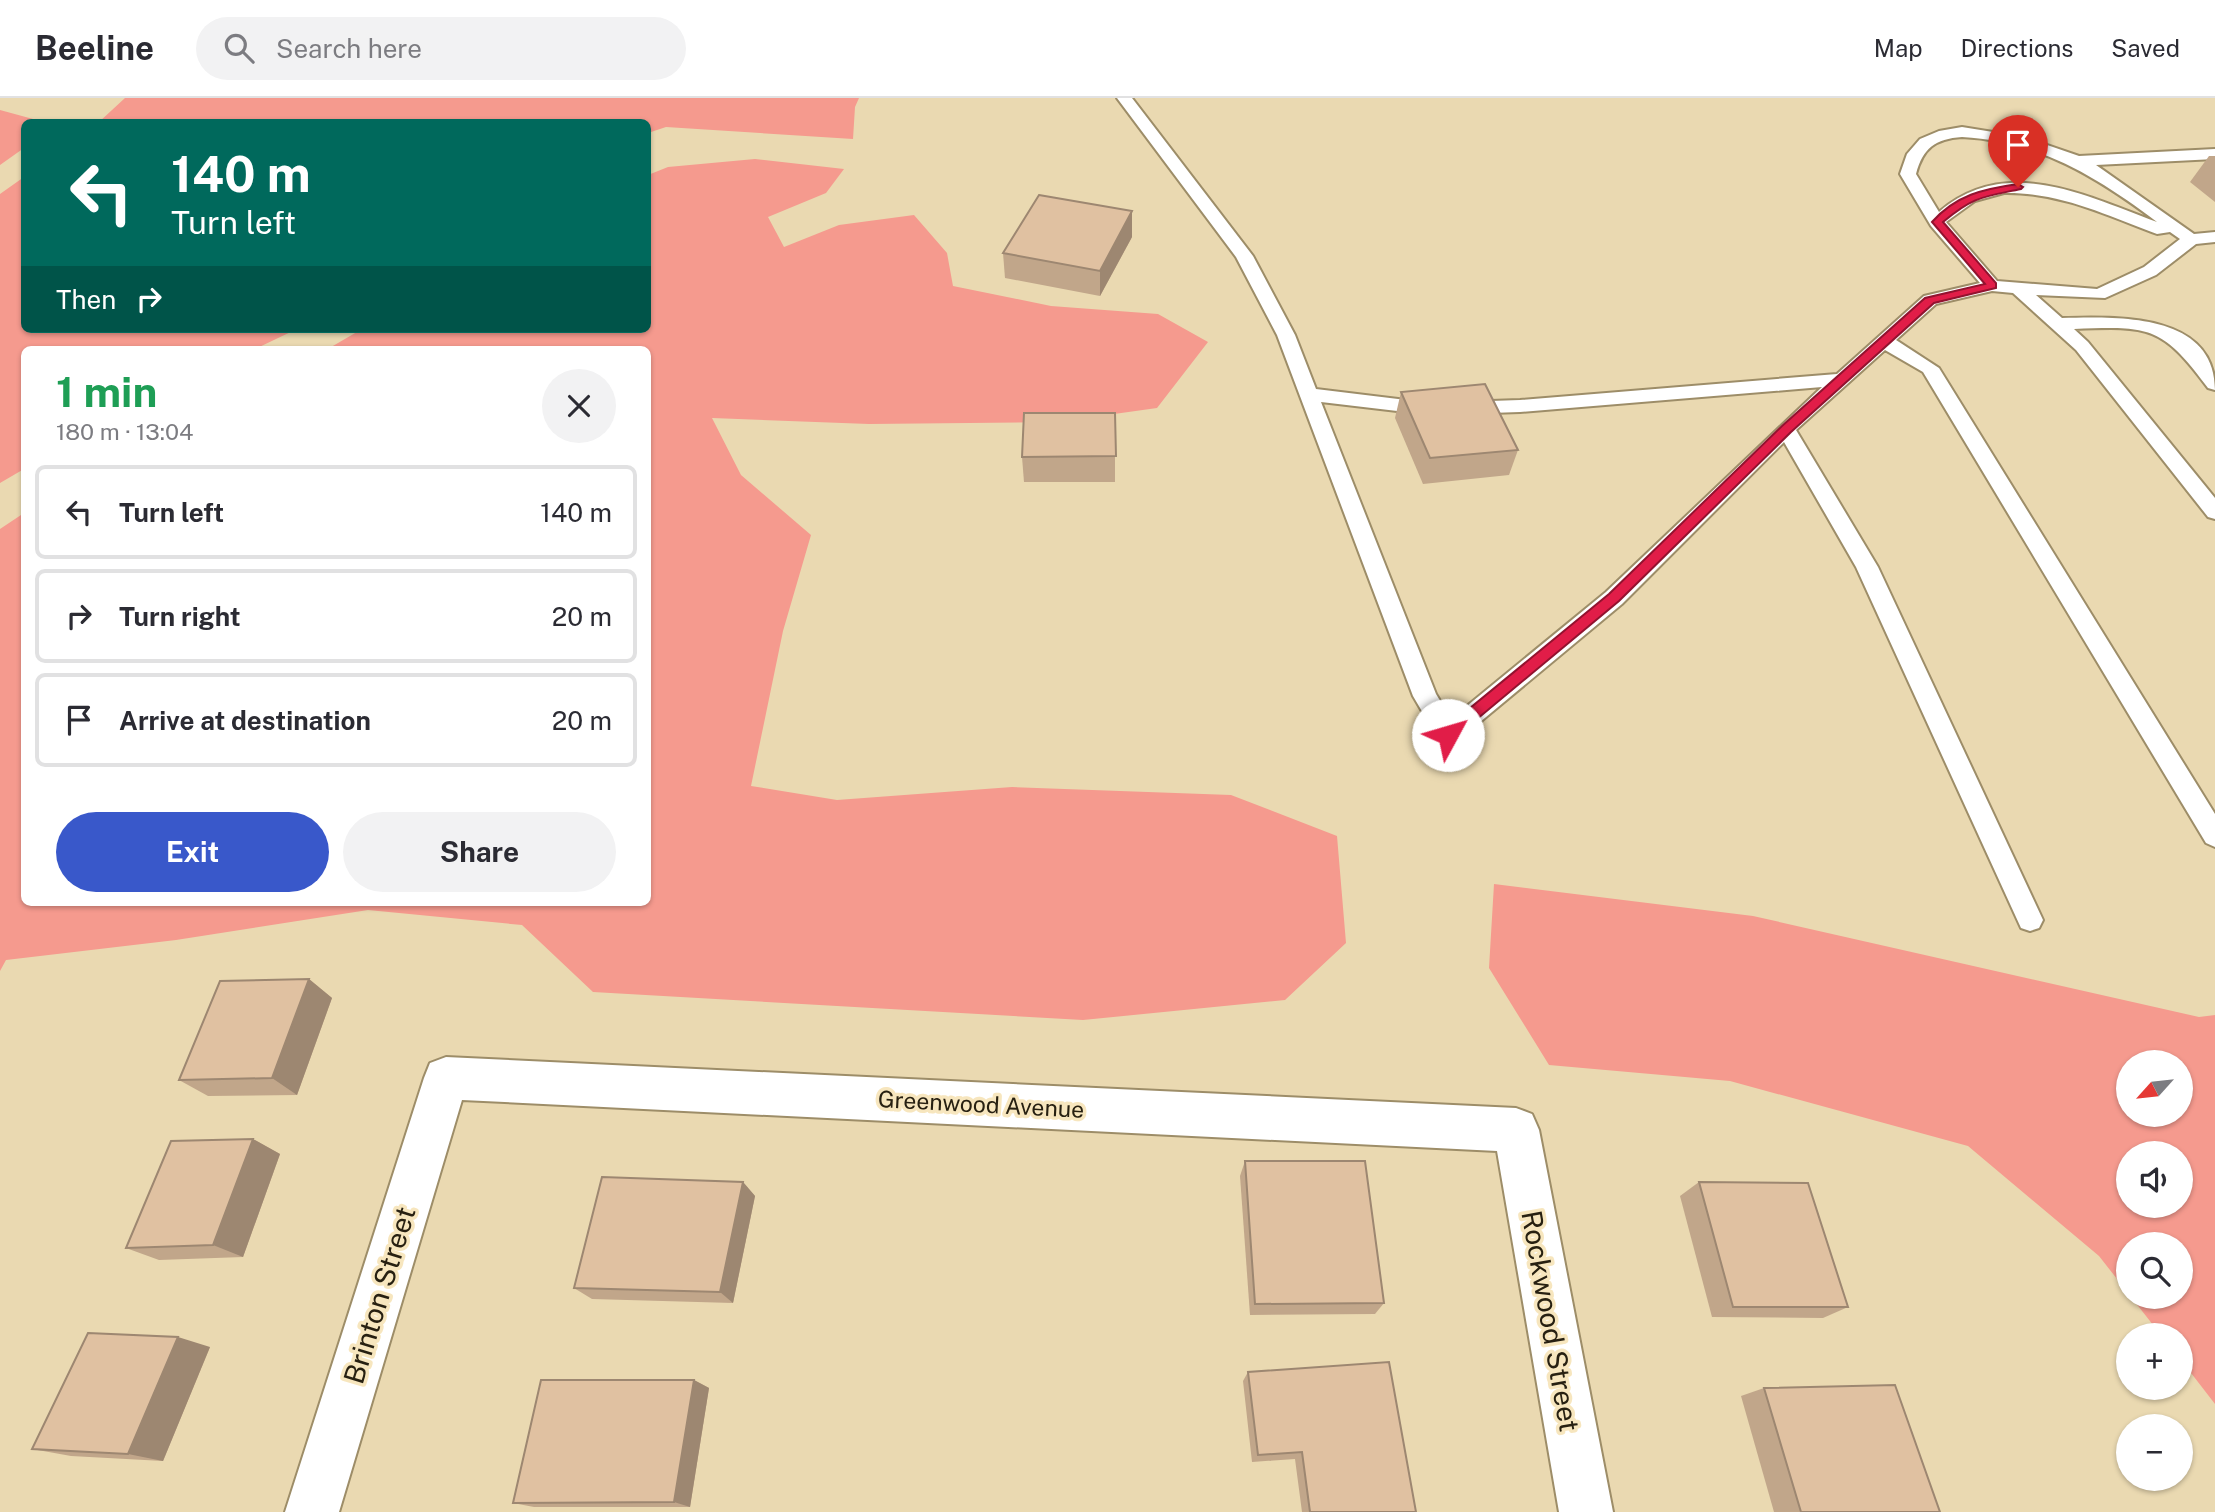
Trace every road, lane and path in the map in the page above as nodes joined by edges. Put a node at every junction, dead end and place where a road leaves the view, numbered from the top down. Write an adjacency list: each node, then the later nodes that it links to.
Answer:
1 (1124, 98): 13 (lane)
2 (2215, 154): 3 (lane)
3 (2076, 160): 4 (lane); 6 (lane)
4 (1937, 222): 6 (lane); 7 (lane)
5 (2215, 237): 6 (lane)
6 (2191, 239): 8 (lane)
7 (1992, 286): 8 (lane); 10 (lane)
8 (2018, 288): 9 (lane)
9 (2057, 324): 12 (lane); 15 (lane)
10 (1884, 341): 11 (lane); 16 (lane)
11 (1842, 379): 13 (lane); 14 (lane)
12 (2215, 384)
13 (1309, 394): 14 (lane)
14 (1786, 429): 17 (lane)
15 (2215, 512)
16 (2215, 836)
17 (2030, 920)
18 (446, 1078): 19 (street, Greenwood Avenue); 20 (street, Brinton Street)
19 (1516, 1130): 21 (street, Rockwood Street)
20 (312, 1512)
21 (1586, 1512)

